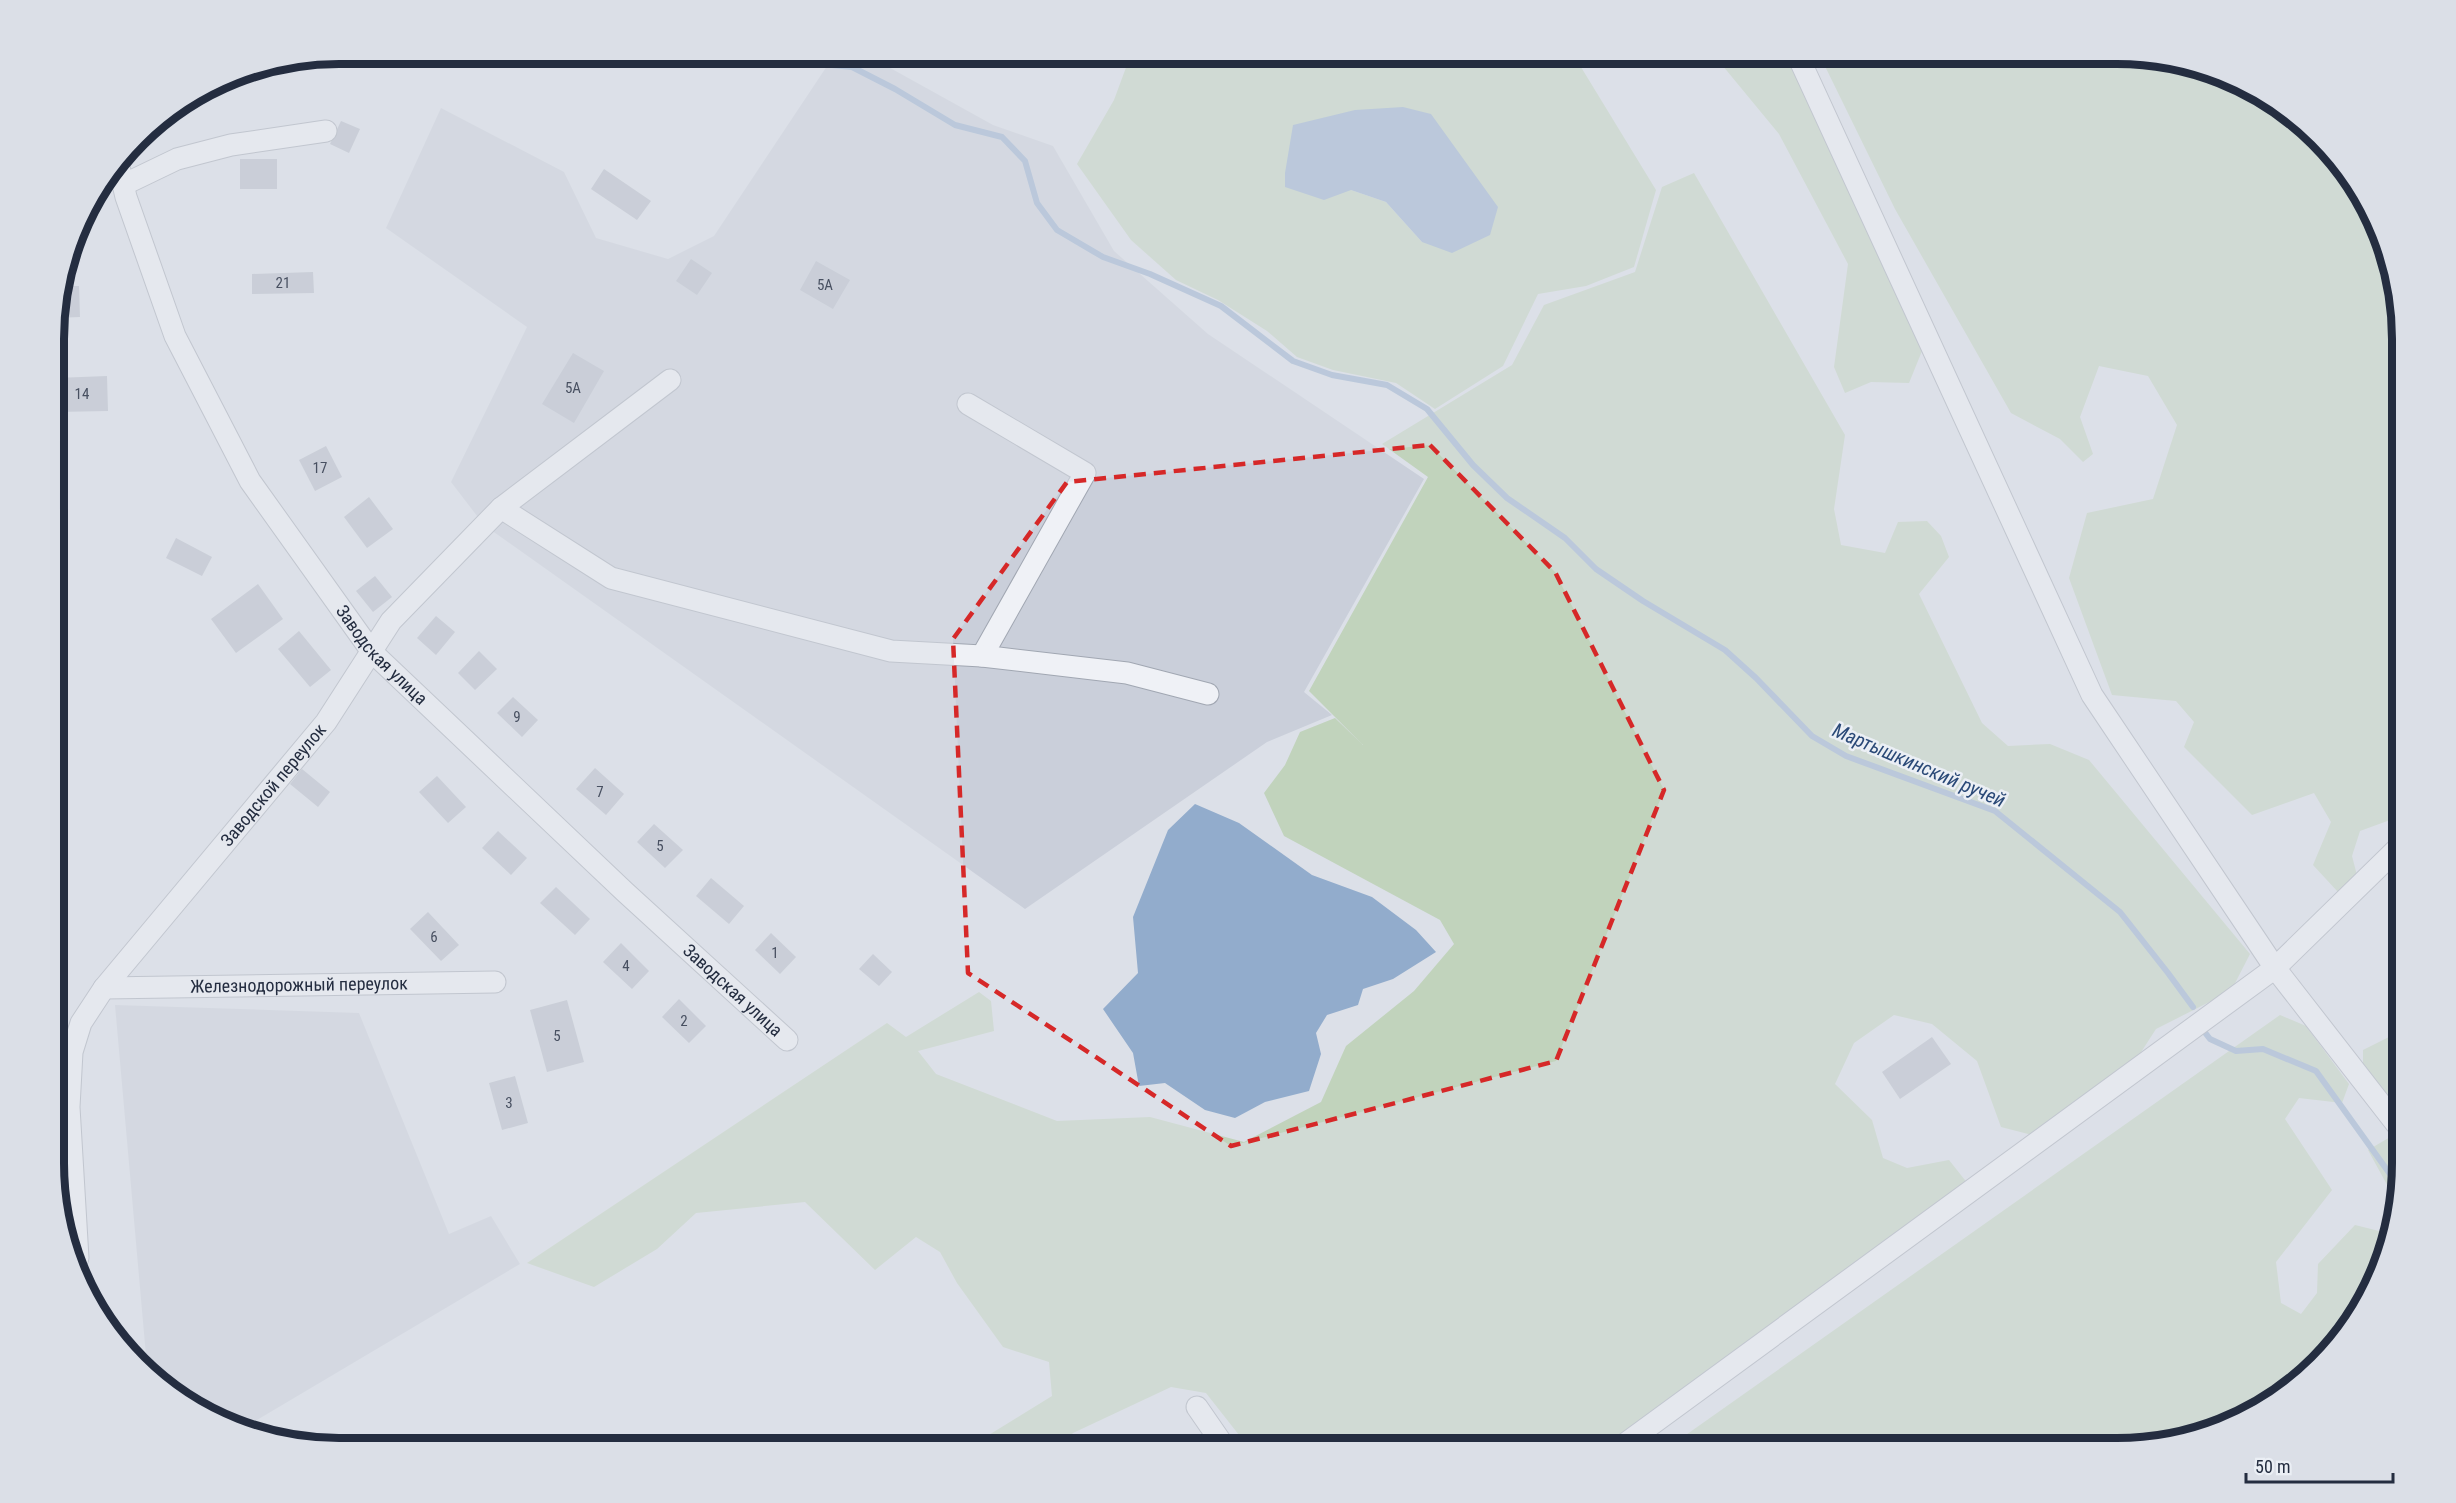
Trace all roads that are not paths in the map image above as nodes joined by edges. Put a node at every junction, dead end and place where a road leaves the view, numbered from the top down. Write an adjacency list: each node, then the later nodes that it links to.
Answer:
1 (1802, 64): 11 (street)
2 (326, 131): 3 (street)
3 (121, 176): 7 (street, Заводская улица)
4 (670, 380): 6 (street, Заводской переулок)
5 (969, 404): 8 (street)
6 (501, 508): 7 (street, Заводской переулок); 8 (street)
7 (372, 652): 13 (street, Заводской переулок); 14 (street, Заводская улица)
8 (982, 656): 9 (street)
9 (1208, 694)
10 (2392, 854): 11 (street)
11 (2275, 968): 15 (street); 19 (street)
12 (495, 982): 13 (street, Железнодорожный переулок)
13 (104, 988): 16 (street, Заводской переулок)
14 (787, 1040)
15 (2392, 1118)
16 (77, 1246)
17 (1197, 1407): 18 (street)
18 (1218, 1438)
19 (1633, 1438)

